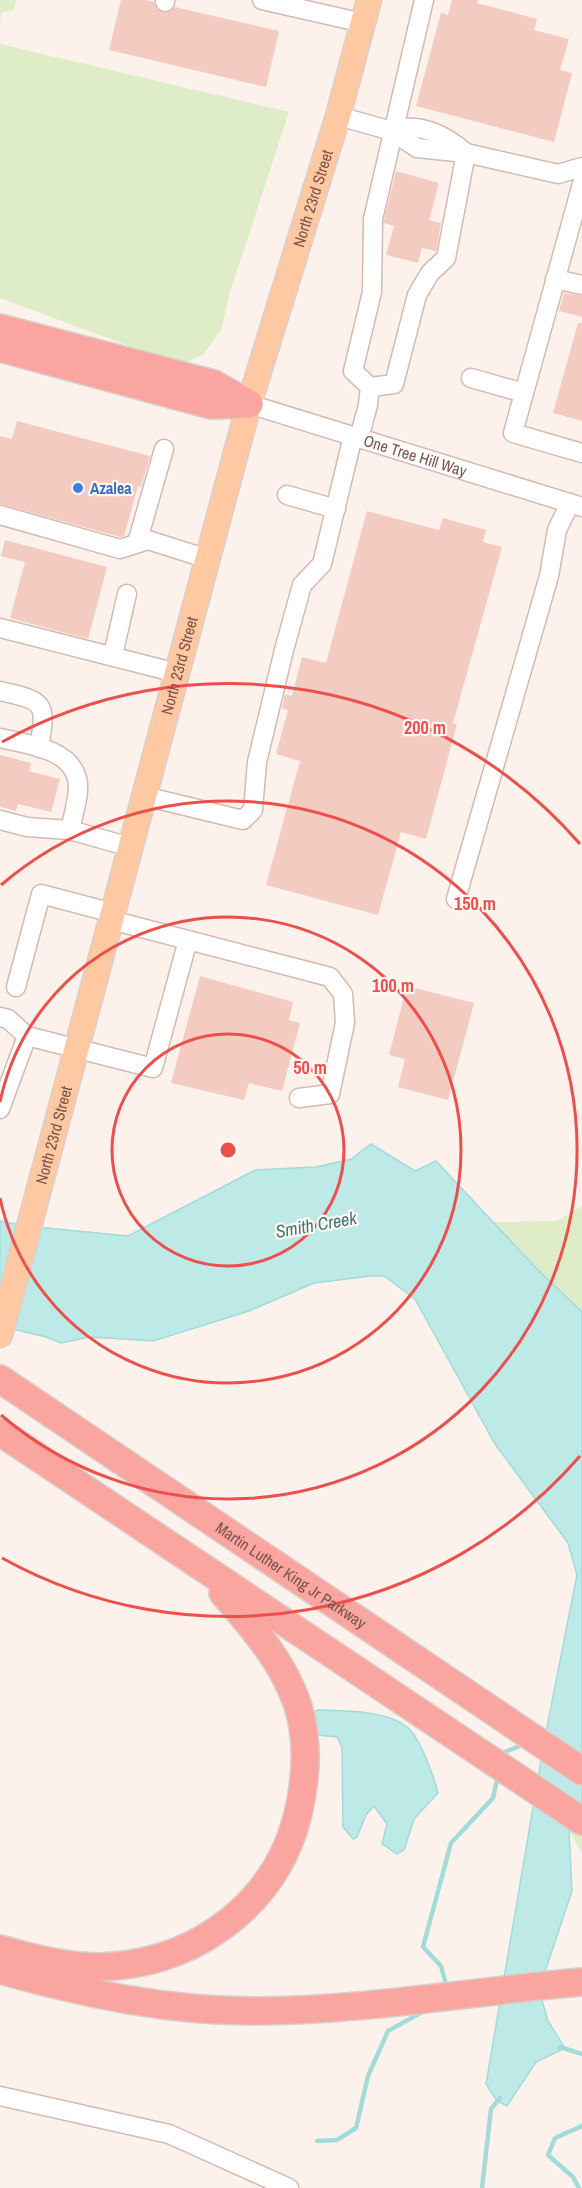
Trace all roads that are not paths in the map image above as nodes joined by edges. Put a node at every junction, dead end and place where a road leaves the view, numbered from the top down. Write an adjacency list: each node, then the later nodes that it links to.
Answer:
1 (262, 0): 4 (street)
2 (369, 0): 4 (main road, North 23rd Street)
3 (424, 0): 6 (street)
4 (363, 23): 5 (main road, North 23rd Street)
5 (338, 116): 6 (street); 17 (main road, North 23rd Street)
6 (392, 131): 7 (street); 15 (street)
7 (466, 153): 8 (street); 15 (street)
8 (582, 167)
9 (582, 184): 10 (street)
10 (555, 279): 11 (street); 16 (street)
11 (582, 285)
12 (0, 328): 17 (highway)
13 (0, 348): 17 (highway)
14 (471, 378): 16 (street)
15 (370, 387): 18 (street)
16 (524, 393): 20 (street)
17 (249, 404): 18 (street, One Tree Hill Way); 26 (main road, North 23rd Street)
18 (356, 437): 22 (street, One Tree Hill Way); 23 (street)
19 (164, 450): 25 (street)
20 (582, 453)
21 (287, 495): 23 (street)
22 (576, 505): 38 (street)
23 (336, 509): 34 (street)
24 (0, 515): 25 (street)
25 (137, 543): 26 (street)
26 (208, 559): 30 (main road, North 23rd Street)
27 (127, 594): 29 (street)
28 (0, 628): 29 (street)
29 (113, 656): 30 (street)
30 (177, 673): 34 (main road, North 23rd Street)
31 (0, 691): 33 (street)
32 (0, 738): 33 (street)
33 (39, 748): 36 (street)
34 (144, 796): 37 (main road, North 23rd Street)
35 (0, 820): 36 (street)
36 (70, 830): 37 (street)
37 (130, 848): 39 (main road, North 23rd Street)
38 (456, 899)
39 (112, 916): 40 (street); 41 (street); 44 (main road, North 23rd Street)
40 (188, 940): 44 (street); 45 (street)
41 (16, 987)
42 (0, 1017): 43 (street)
43 (27, 1036): 44 (street); 46 (street)
44 (77, 1048): 47 (main road, North 23rd Street)
45 (299, 1098)
46 (0, 1109)
47 (0, 1335)
48 (0, 1379): 51 (highway, Martin Luther King Jr Parkway)
49 (0, 1432): 50 (highway)
50 (201, 1567): 52 (highway); 53 (highway)
51 (582, 1771)
52 (582, 1821)
53 (0, 1949)
54 (0, 1970): 55 (highway)
55 (582, 1982)
56 (0, 2096): 57 (street)
57 (290, 2188)

